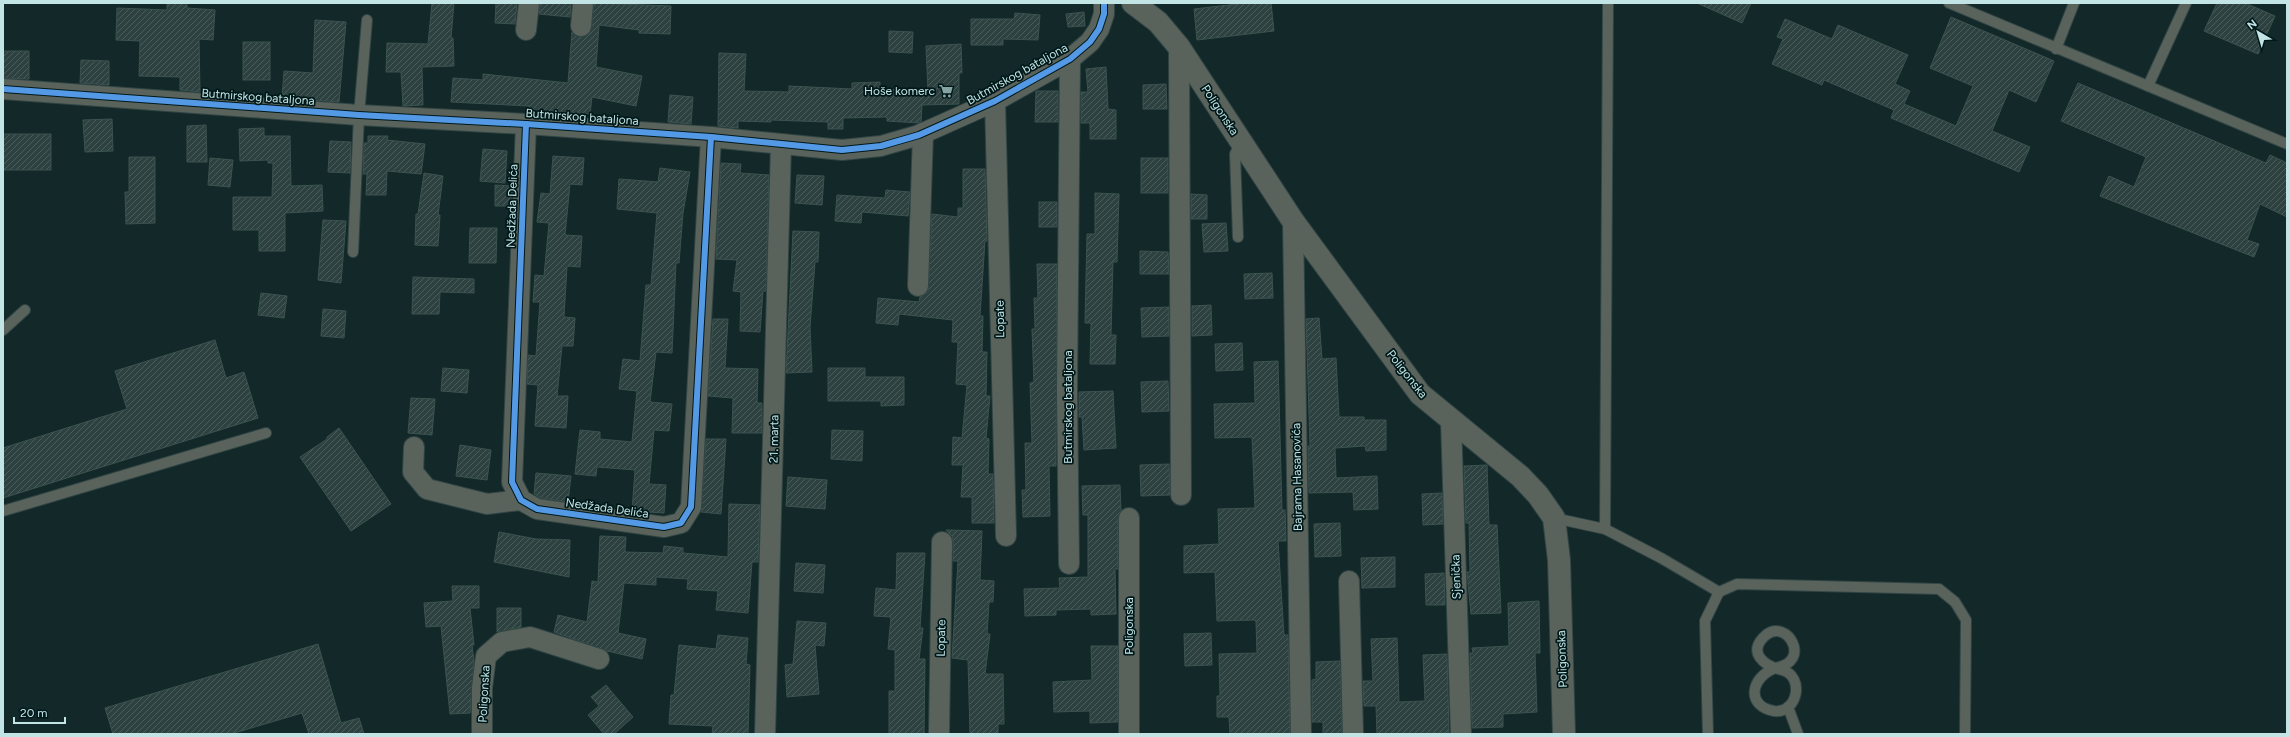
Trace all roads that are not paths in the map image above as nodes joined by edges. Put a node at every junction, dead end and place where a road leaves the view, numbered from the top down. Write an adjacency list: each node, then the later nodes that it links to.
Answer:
1 (530, 3): 13 (street)
2 (584, 3): 12 (street)
3 (1104, 3): 16 (street, Butmirskog bataljona)
4 (1133, 3): 10 (street, Poligonska)
5 (1608, 3): 41 (lane)
6 (1949, 3): 9 (lane)
7 (2074, 3): 15 (lane)
8 (2186, 3): 17 (lane)
9 (1961, 6): 15 (lane)
10 (1154, 12): 14 (street, Poligonska)
11 (367, 20): 20 (lane)
12 (581, 26)
13 (526, 30)
14 (1179, 47): 24 (street, Poligonska); 36 (street)
15 (2056, 49): 17 (lane)
16 (1070, 59): 19 (street, Butmirskog bataljona); 44 (street, Butmirskog bataljona)
17 (2148, 86): 26 (lane)
18 (3, 89): 20 (street, Butmirskog bataljona)
19 (995, 101): 22 (street, Butmirskog bataljona); 42 (street, Lopate)
20 (359, 115): 21 (street, Butmirskog bataljona); 29 (lane)
21 (526, 124): 23 (street, Butmirskog bataljona); 37 (street, Nedžada Delića)
22 (923, 133): 25 (street, Butmirskog bataljona); 30 (street)
23 (711, 137): 25 (street, Butmirskog bataljona); 37 (street, Nedžada Delića)
24 (1241, 142): 27 (street, Poligonska); 28 (lane)
25 (781, 144): 50 (street, 21. marta)
26 (2287, 144)
27 (1293, 221): 33 (street, Poligonska); 53 (street, Bajrama Hasanovića)
28 (1238, 237)
29 (353, 252)
30 (918, 286)
31 (25, 310): 32 (lane)
32 (3, 330)
33 (1451, 421): 40 (street, Poligonska); 55 (street, Sjenička)
34 (266, 433): 38 (lane)
35 (414, 447): 37 (street)
36 (1181, 495)
37 (521, 500)
38 (3, 511)
39 (1129, 518): 52 (street, Poligonska)
40 (1554, 518): 41 (lane); 56 (street, Poligonska)
41 (1605, 529): 46 (lane)
42 (1006, 536)
43 (942, 542): 51 (street, Lopate)
44 (1069, 564)
45 (1349, 581): 54 (street)
46 (1719, 592): 57 (lane); 59 (lane)
47 (599, 659): 49 (street, Poligonska)
48 (1788, 707): 48 (lane); 58 (lane)
49 (482, 734)
50 (765, 734)
51 (939, 734)
52 (1129, 734)
53 (1301, 734)
54 (1353, 734)
55 (1461, 734)
56 (1564, 734)
57 (1708, 734)
58 (1798, 734)
59 (1965, 734)

